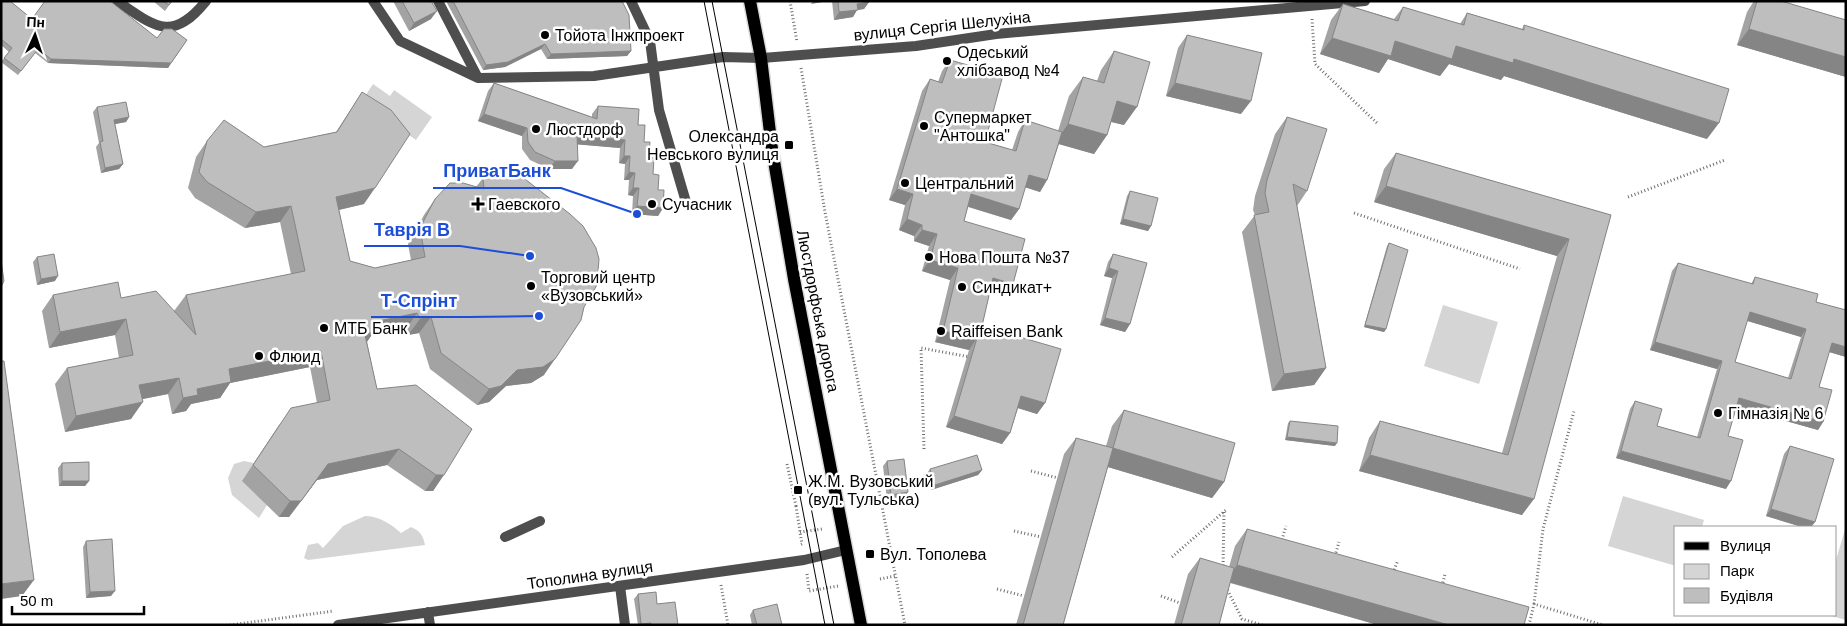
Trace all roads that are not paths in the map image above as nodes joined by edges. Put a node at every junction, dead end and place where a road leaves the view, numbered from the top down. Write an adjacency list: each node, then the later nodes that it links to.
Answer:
1 (117, 1): 2 (street)
2 (206, 1)
3 (373, 1): 10 (street)
4 (438, 1): 10 (street)
5 (631, 1): 9 (street)
6 (750, 1): 8 (main road, Люстдорфська дорога)
7 (1365, 1): 8 (street, вулиця Сергія Шелухіна)
8 (761, 58): 9 (street, вулиця Сергія Шелухіна); 14 (main road, Люстдорфська дорога)
9 (654, 68): 10 (street, вулиця Сергія Шелухіна); 11 (street)
10 (478, 78)
11 (686, 202)
12 (540, 521): 13 (street)
13 (505, 537)
14 (846, 550): 15 (street, Тополина вулиця); 20 (main road, Люстдорфська дорога)
15 (620, 586): 16 (street, Тополина вулиця); 19 (street)
16 (428, 612): 17 (street, Тополина вулиця); 18 (street)
17 (338, 625)
18 (430, 625)
19 (625, 625)
20 (861, 625)

